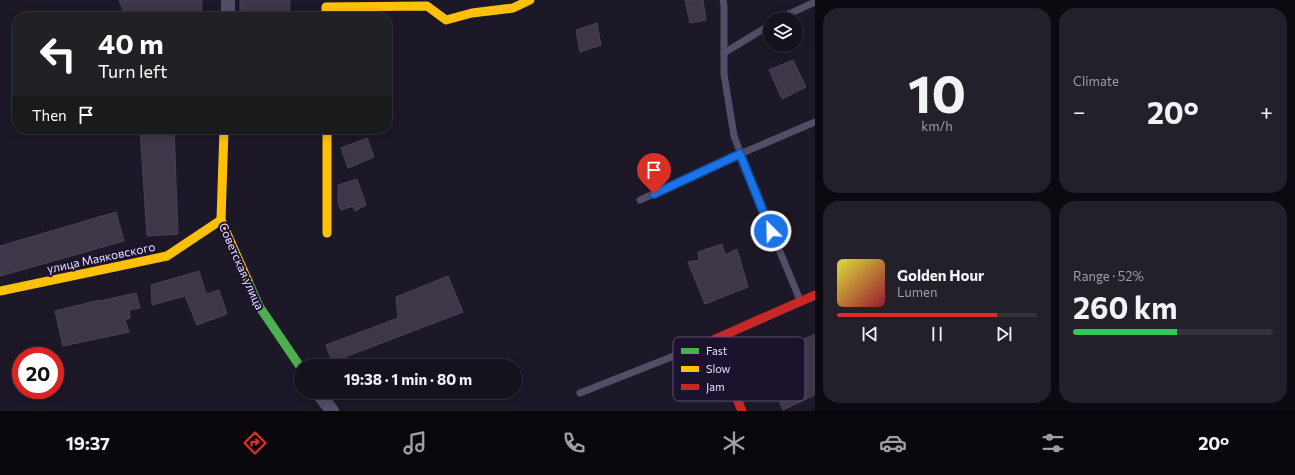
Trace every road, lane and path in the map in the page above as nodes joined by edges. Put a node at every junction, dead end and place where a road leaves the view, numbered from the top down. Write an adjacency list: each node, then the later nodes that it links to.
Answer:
1 (228, 0): 5 (street)
2 (530, 0): 6 (street)
3 (723, 0): 9 (lane)
4 (815, 2): 7 (lane)
5 (228, 12)
6 (326, 12)
7 (793, 12)
8 (763, 29): 9 (lane)
9 (724, 53): 13 (lane)
10 (815, 122): 13 (lane)
11 (224, 134): 15 (street, Советская улица)
12 (327, 134): 16 (street)
13 (740, 154): 14 (lane); 19 (lane)
14 (640, 200)
15 (220, 220): 17 (street, улица Маяковского); 22 (street, Советская улица)
16 (327, 233)
17 (0, 291)
18 (815, 295): 19 (street)
19 (800, 302): 20 (street)
20 (720, 337)
21 (673, 356): 23 (lane)
22 (295, 359)
23 (580, 393)
24 (323, 399): 26 (street)
25 (738, 401): 27 (street)
26 (332, 411)
27 (742, 411)

